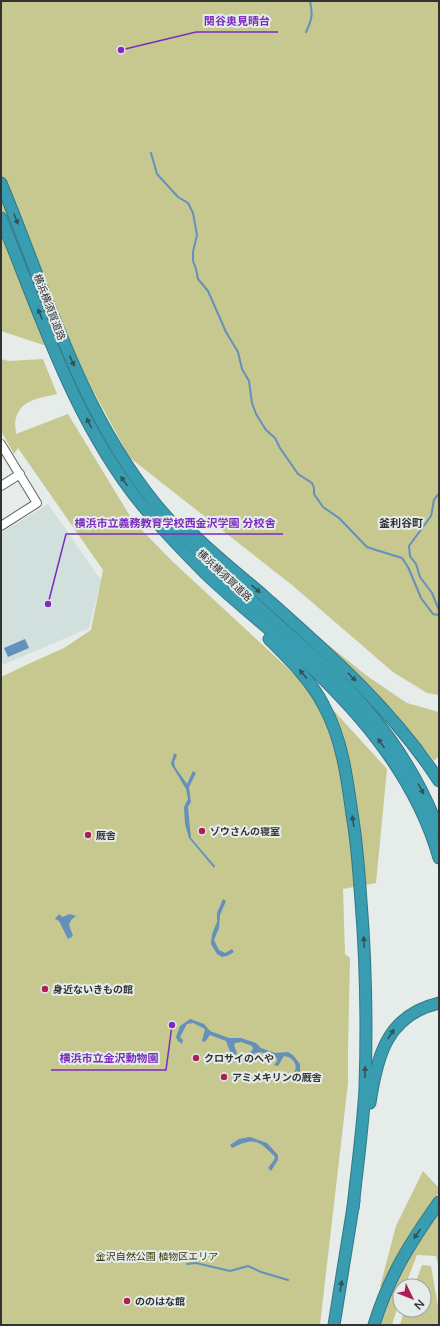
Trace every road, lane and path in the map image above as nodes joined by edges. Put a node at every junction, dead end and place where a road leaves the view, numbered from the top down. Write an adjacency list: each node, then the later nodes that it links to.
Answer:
1 (1, 183): 4 (highway, 横浜横須賀道路, one-way to 4)
2 (1, 218): 7 (highway, 横浜横須賀道路, one-way to 2)
3 (1, 445): 5 (street)
4 (119, 453): 9 (highway, 横浜横須賀道路); 10 (highway, one-way to 10)
5 (20, 474): 6 (street); 8 (street)
6 (1, 486)
7 (141, 504): 9 (highway, 横浜横須賀道路, one-way to 7); 16 (highway, one-way to 7)
8 (1, 526)
9 (406, 773): 11 (highway, 横浜横須賀道路)
10 (439, 781)
11 (427, 813): 12 (highway, 横浜横須賀道路); 13 (highway, 横浜横須賀道路)
12 (439, 830)
13 (439, 858)
14 (439, 1003): 16 (highway, one-way to 14)
15 (439, 1202): 18 (highway, one-way to 18)
16 (353, 1208): 17 (highway, one-way to 16)
17 (334, 1325)
18 (374, 1325)

